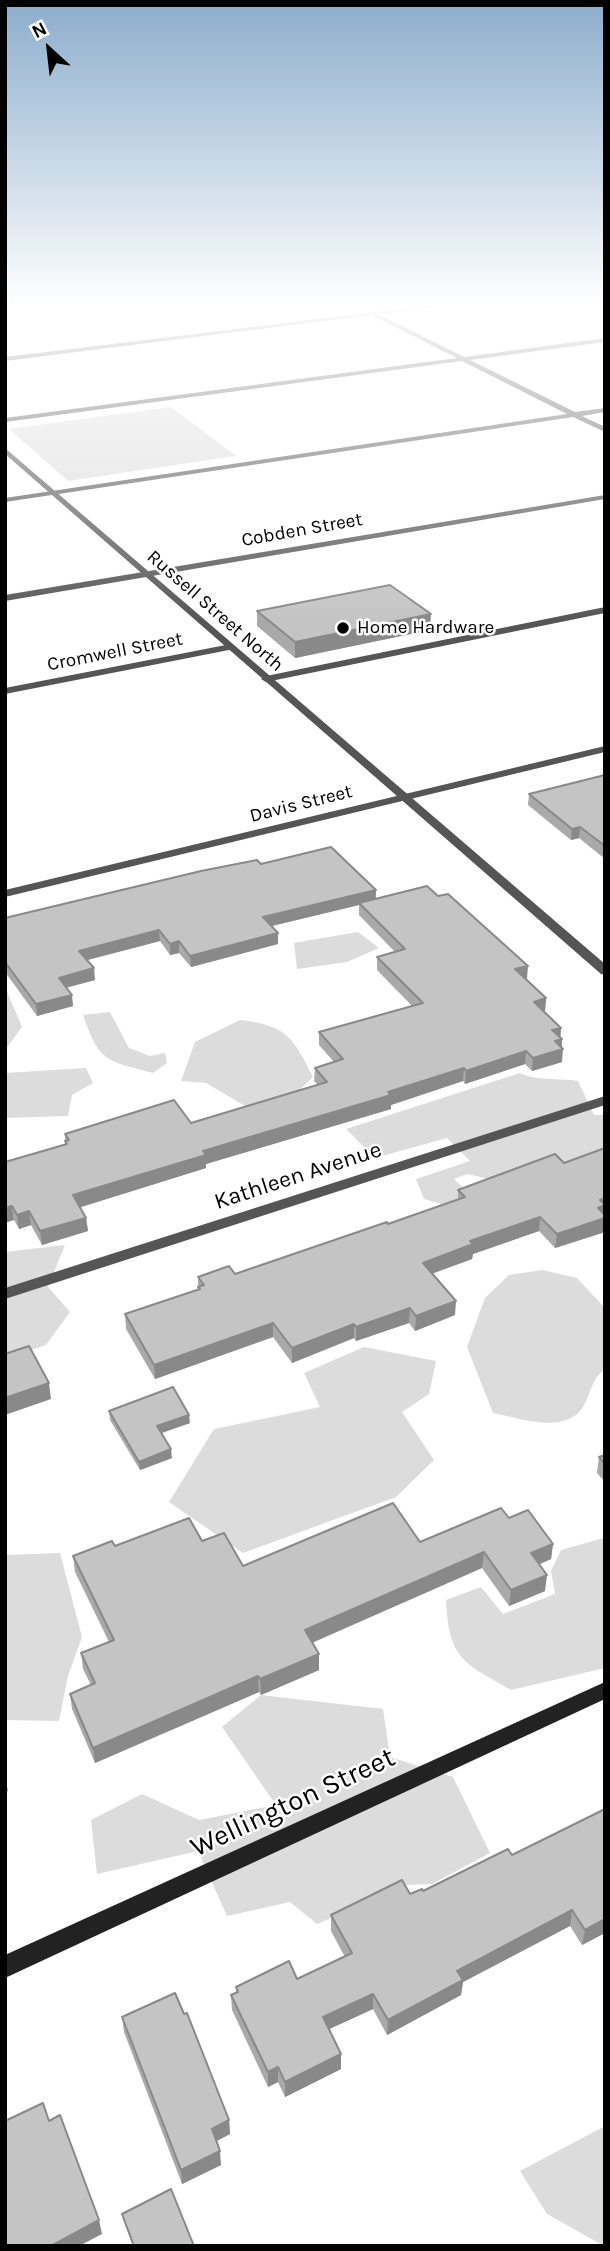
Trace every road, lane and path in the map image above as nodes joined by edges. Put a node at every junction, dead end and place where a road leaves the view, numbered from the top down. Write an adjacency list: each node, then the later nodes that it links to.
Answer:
1 (66, 411): 5 (street)
2 (564, 411): 4 (street)
3 (598, 411): 4 (street)
4 (572, 415): 6 (street); 8 (street)
5 (5, 419)
6 (605, 430)
7 (5, 450): 8 (street, Russell Street North)
8 (54, 493): 10 (street); 11 (street, Russell Street North)
9 (605, 497): 11 (street, Cobden Street)
10 (5, 500)
11 (146, 574): 12 (street, Cobden Street); 14 (street, Russell Street North)
12 (5, 598)
13 (605, 610): 15 (street)
14 (231, 647): 15 (street, Russell Street North); 16 (street, Cromwell Street)
15 (266, 679): 18 (street, Russell Street North)
16 (5, 691)
17 (605, 749): 18 (street, Davis Street)
18 (404, 797): 19 (street, Davis Street); 20 (street, Russell Street North)
19 (5, 894)
20 (605, 971)
21 (605, 1100): 22 (street, Kathleen Avenue)
22 (5, 1294)
23 (605, 1690): 24 (main road, Wellington Street)
24 (5, 1967)

